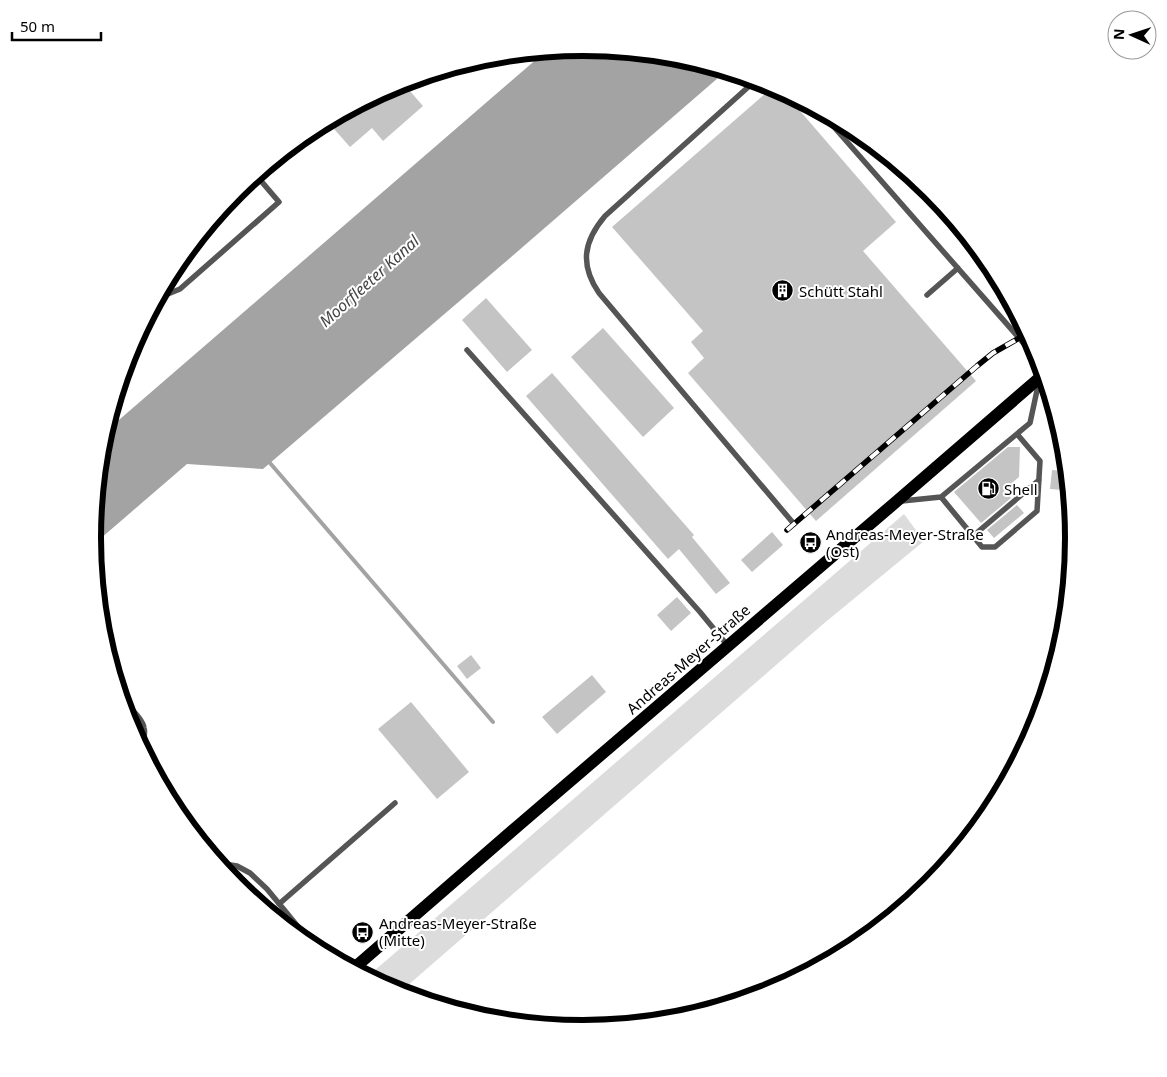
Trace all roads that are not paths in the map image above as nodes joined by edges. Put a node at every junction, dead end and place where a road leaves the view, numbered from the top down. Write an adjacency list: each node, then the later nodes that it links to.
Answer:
1 (749, 86): 15 (lane)
2 (834, 127): 4 (lane)
3 (261, 181): 5 (lane)
4 (958, 268): 6 (lane); 7 (lane)
5 (168, 294)
6 (927, 295)
7 (1024, 343)
8 (467, 350): 17 (lane)
9 (1038, 379): 14 (main road, Andreas-Meyer-Straße)
10 (1040, 383): 11 (lane)
11 (1017, 434): 12 (lane); 13 (lane)
12 (1039, 480): 16 (lane); 16 (lane)
13 (941, 498): 14 (lane); 16 (lane)
14 (897, 501): 17 (main road, Andreas-Meyer-Straße)
15 (794, 524)
16 (973, 536)
17 (728, 646): 24 (main road, Andreas-Meyer-Straße)
18 (134, 713): 19 (lane)
19 (144, 737)
20 (395, 803): 22 (lane)
21 (229, 865): 22 (lane)
22 (279, 904): 23 (lane)
23 (297, 926)
24 (358, 965)

